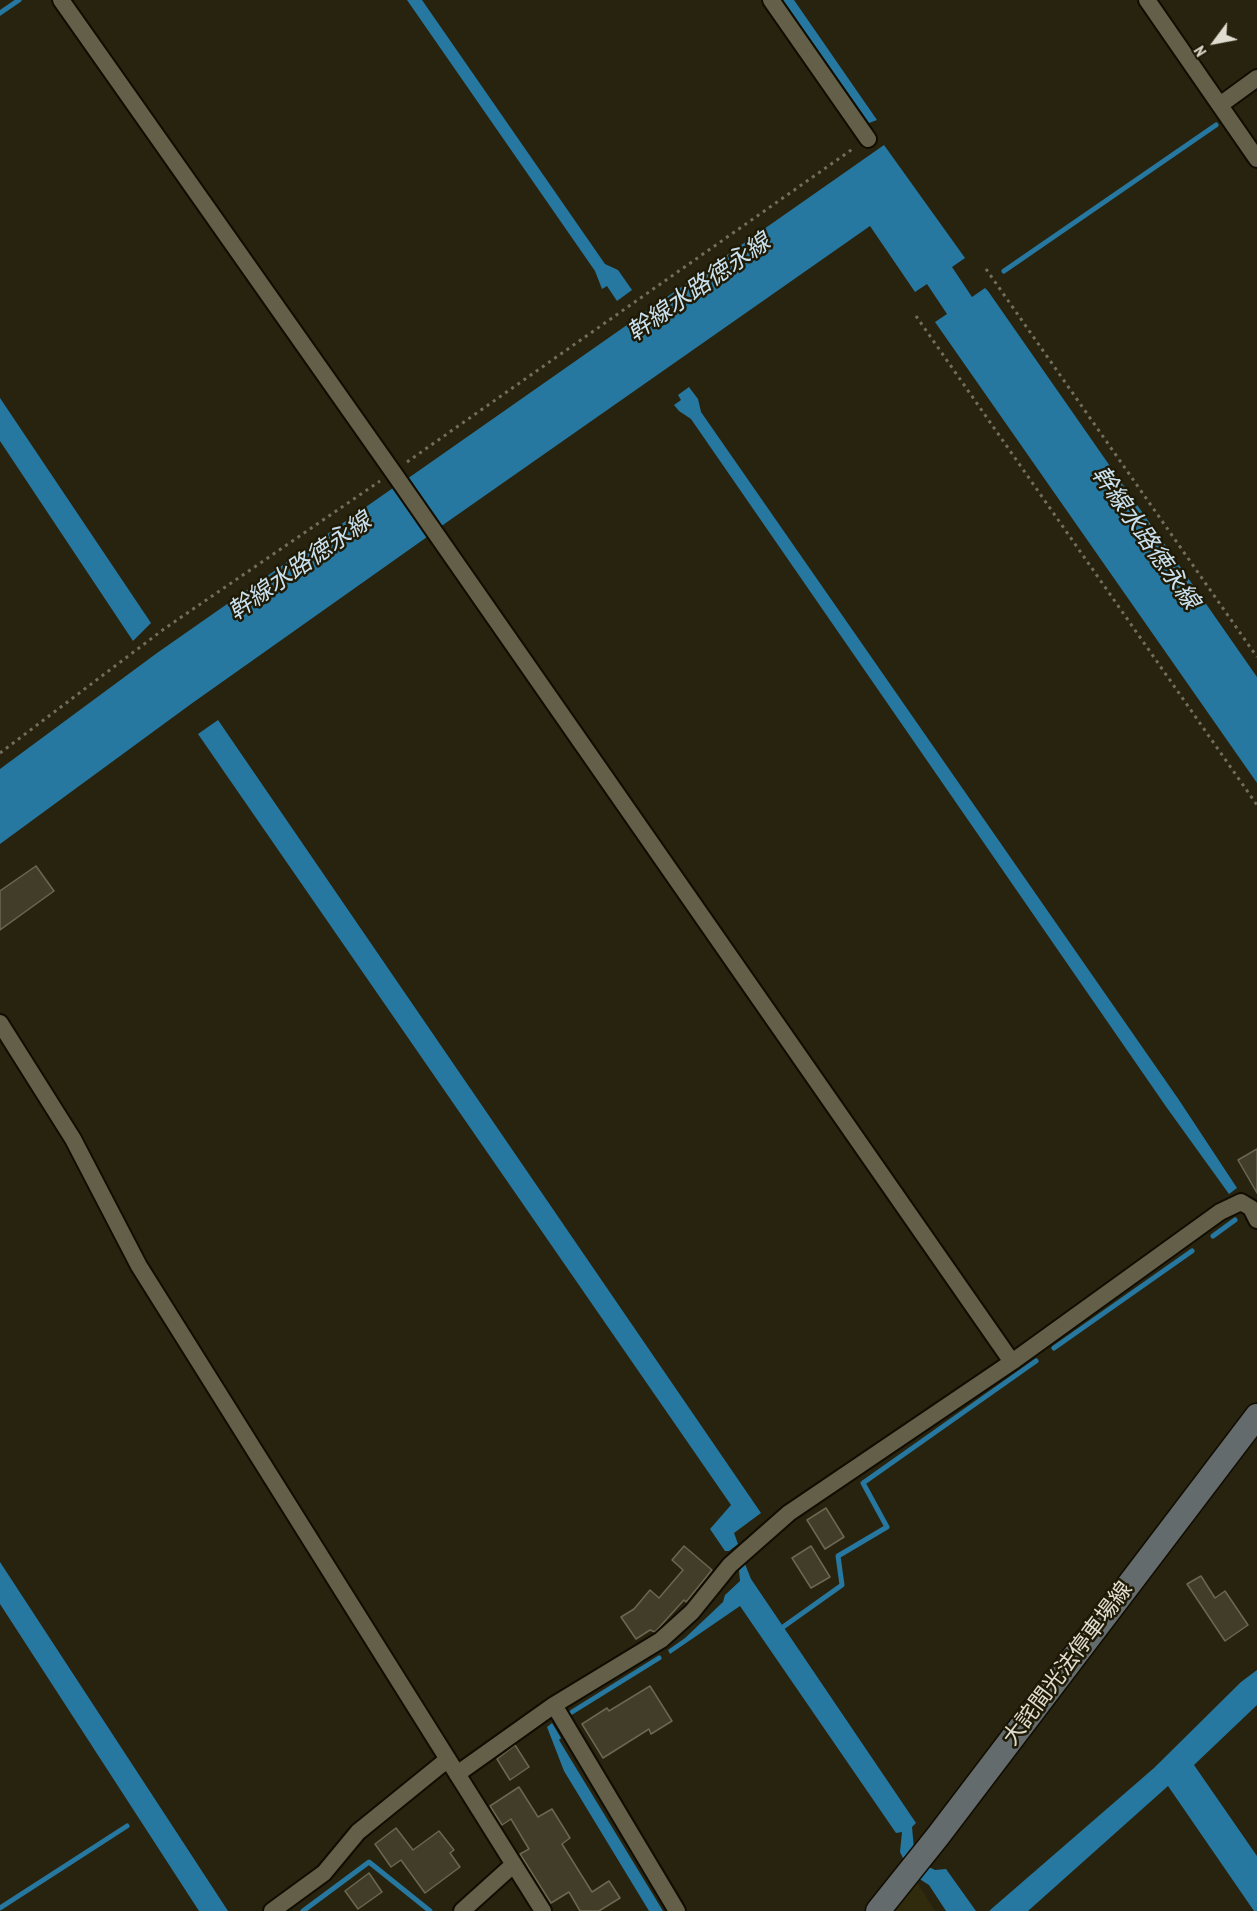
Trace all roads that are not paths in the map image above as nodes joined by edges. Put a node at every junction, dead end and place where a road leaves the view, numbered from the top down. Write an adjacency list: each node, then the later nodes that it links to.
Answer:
1 (61, 0): 10 (street)
2 (771, 0): 6 (street)
3 (1147, 0): 5 (street)
4 (1257, 78): 5 (street)
5 (1220, 105): 7 (street)
6 (867, 139)
7 (1257, 159)
8 (0, 1023): 13 (street)
9 (1257, 1220): 10 (street)
10 (1012, 1362): 12 (street)
11 (1257, 1416): 20 (main road, 大詫間光法停車場線)
12 (554, 1705): 14 (street); 19 (street)
13 (448, 1759): 14 (street); 16 (street)
14 (457, 1774): 15 (street)
15 (513, 1865): 17 (street); 18 (street)
16 (272, 1911)
17 (462, 1911)
18 (543, 1911)
19 (677, 1911)
20 (878, 1911)

